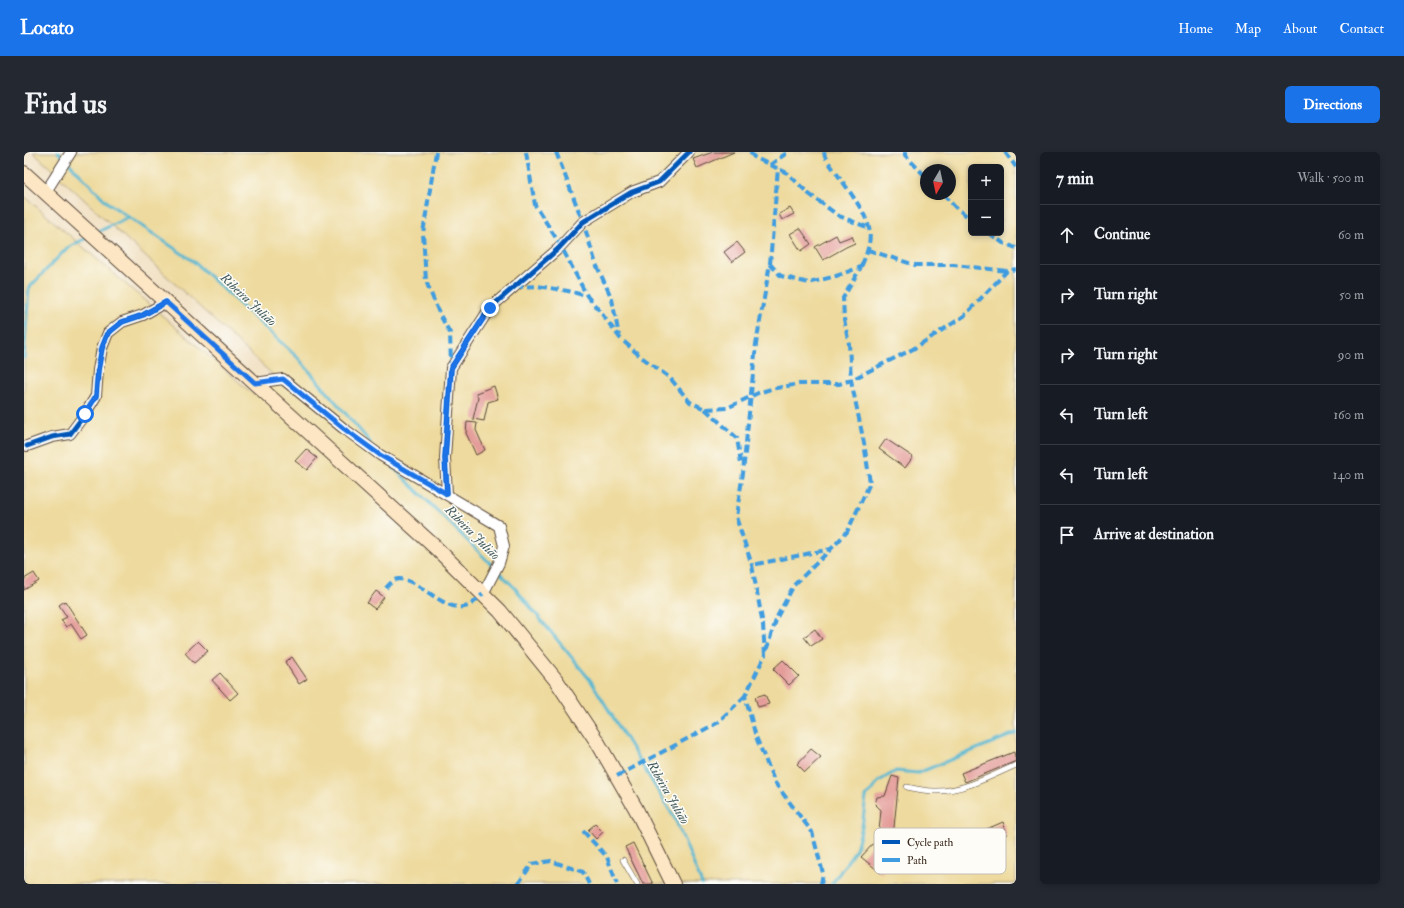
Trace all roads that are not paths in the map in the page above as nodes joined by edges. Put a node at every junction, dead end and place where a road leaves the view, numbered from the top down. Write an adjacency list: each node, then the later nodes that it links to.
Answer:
1 (71, 152): 4 (street)
2 (689, 152): 8 (street)
3 (24, 173): 4 (main road)
4 (46, 193): 5 (main road)
5 (166, 302): 6 (main road); 7 (street)
6 (255, 383): 8 (street); 9 (main road)
7 (27, 446)
8 (447, 494): 9 (street)
9 (483, 594): 14 (main road)
10 (1016, 765): 11 (lane)
11 (907, 788)
12 (624, 860): 13 (lane)
13 (637, 884)
14 (673, 884)

